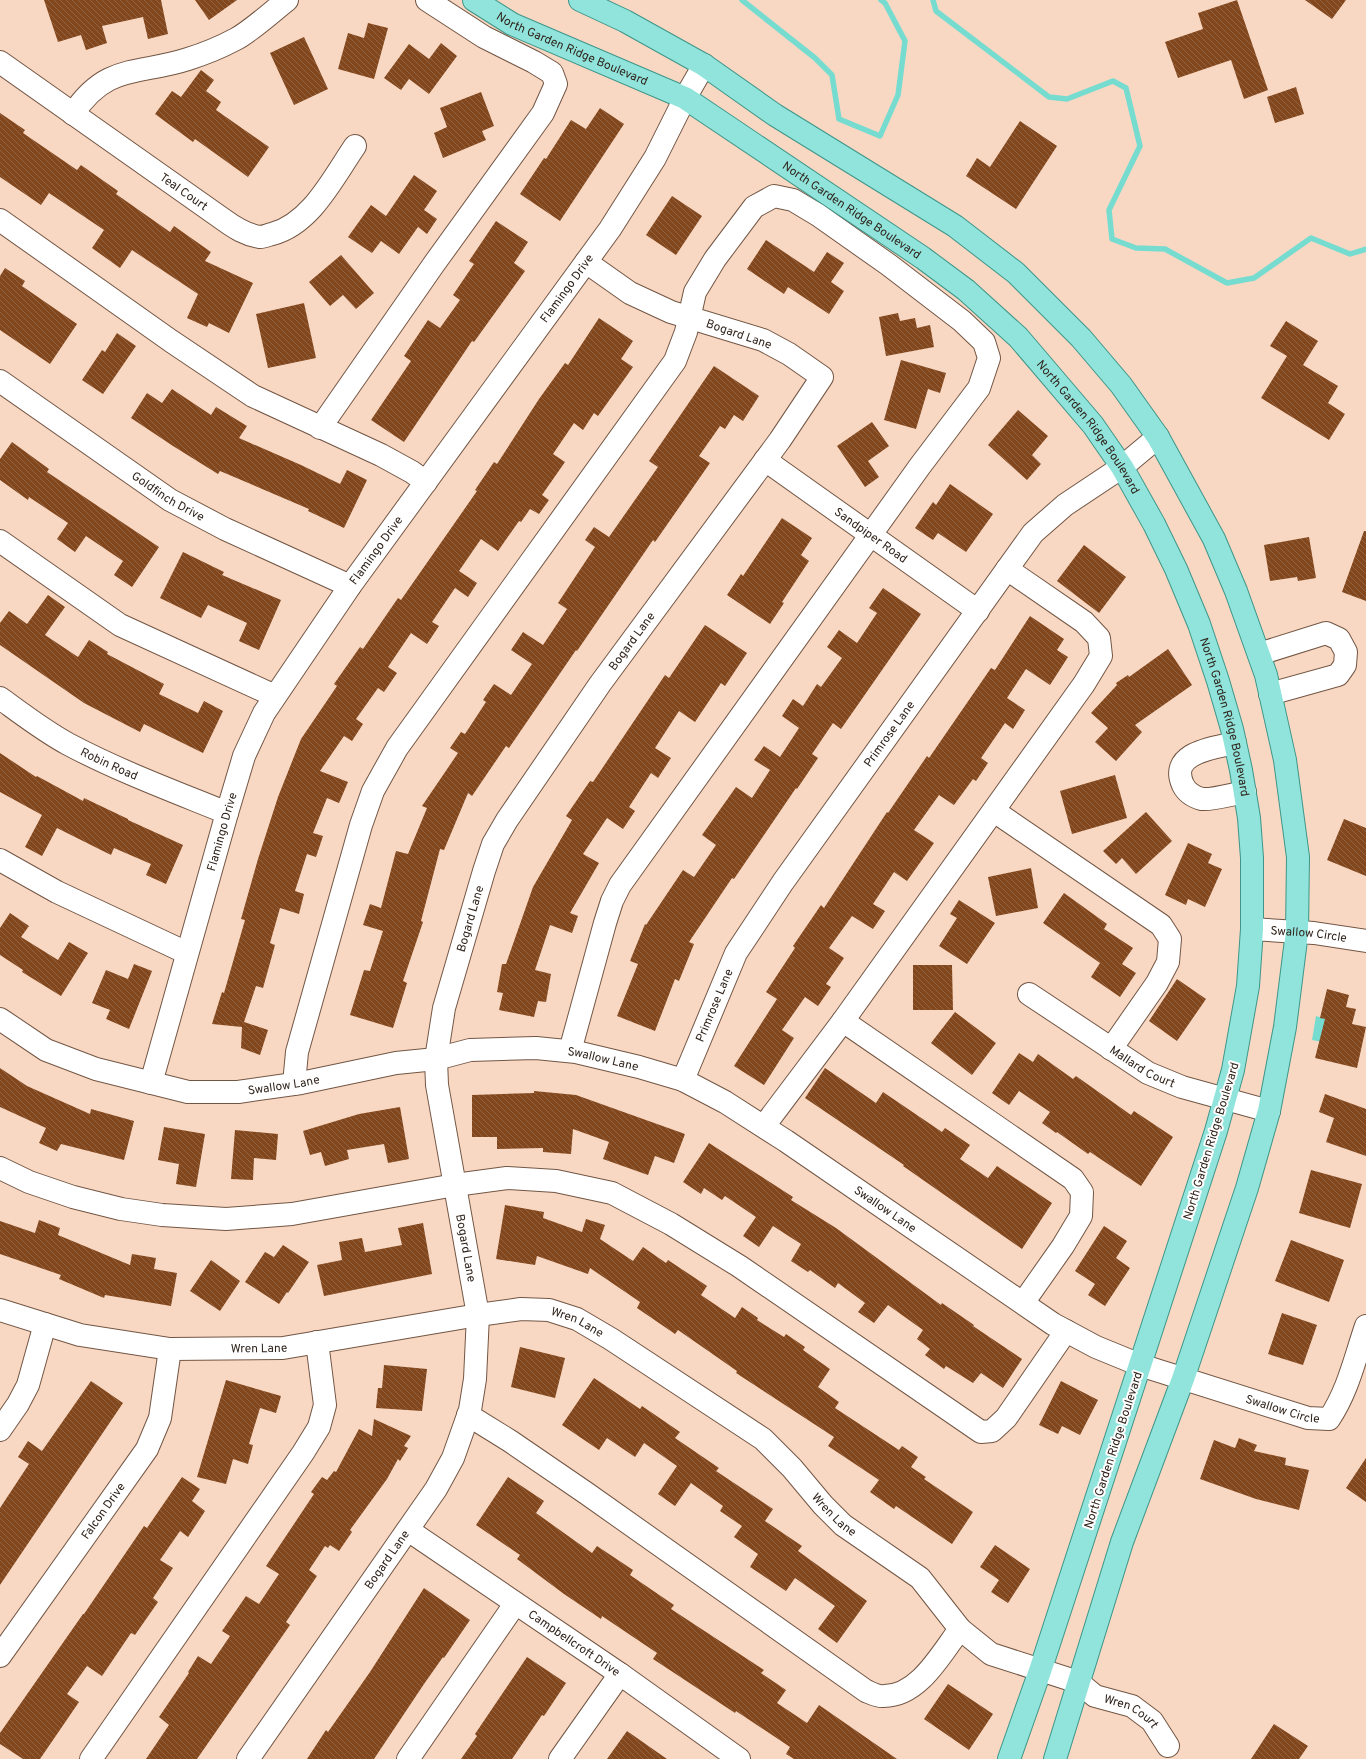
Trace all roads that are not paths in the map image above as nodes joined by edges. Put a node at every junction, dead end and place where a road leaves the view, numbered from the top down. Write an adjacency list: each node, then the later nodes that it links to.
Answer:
1 (287, 0): 8 (street)
2 (427, 0): 14 (street)
3 (474, 0): 7 (main road, North Garden Ridge Boulevard)
4 (580, 0): 6 (main road)
5 (0, 62): 8 (street, Teal Court)
6 (704, 65): 7 (street, Flamingo Drive); 15 (main road)
7 (685, 98): 11 (street, Flamingo Drive); 17 (main road, North Garden Ridge Boulevard)
8 (74, 114): 9 (street, Teal Court)
9 (355, 146)
10 (0, 220): 14 (street)
11 (586, 262): 12 (street, Bogard Lane); 18 (street, Flamingo Drive)
12 (690, 318): 16 (street, Bogard Lane); 19 (street); 45 (street)
13 (0, 381): 22 (street, Goldfinch Drive)
14 (320, 428): 18 (street)
15 (1158, 437): 17 (street, Primrose Lane); 24 (main road)
16 (765, 460): 19 (street, Sandpiper Road); 42 (street, Bogard Lane)
17 (1122, 467): 21 (street, Primrose Lane); 28 (main road, North Garden Ridge Boulevard)
18 (426, 482): 22 (street, Flamingo Drive)
19 (871, 536): 23 (street, Sandpiper Road); 41 (street)
20 (0, 541): 26 (street)
21 (1008, 569): 23 (street, Primrose Lane); 30 (street)
22 (350, 586): 26 (street, Flamingo Drive)
23 (978, 611): 43 (street, Primrose Lane)
24 (1259, 654): 25 (main road); 25 (street)
25 (1270, 694): 34 (main road)
26 (275, 696): 31 (street, Flamingo Drive)
27 (0, 698): 31 (street, Robin Road)
28 (1235, 743): 29 (main road, North Garden Ridge Boulevard); 29 (street)
29 (1245, 792): 33 (main road, North Garden Ridge Boulevard)
30 (994, 811): 39 (street); 40 (street)
31 (227, 813): 36 (street, Flamingo Drive)
32 (0, 860): 36 (street)
33 (1252, 929): 34 (street, Swallow Circle); 46 (main road, North Garden Ridge Boulevard)
34 (1297, 932): 35 (street, Swallow Circle); 47 (main road)
35 (1366, 941)
36 (187, 953): 44 (street, Flamingo Drive)
37 (1029, 994): 40 (street, Mallard Court)
38 (0, 1019): 44 (street, Swallow Lane)
39 (843, 1021): 48 (street); 51 (street)
40 (1111, 1049): 46 (street, Mallard Court)
41 (570, 1052): 42 (street, Swallow Lane); 43 (street, Swallow Lane)
42 (436, 1059): 45 (street, Swallow Lane); 50 (street, Bogard Lane)
43 (683, 1080): 48 (street, Swallow Lane)
44 (151, 1083): 45 (street, Swallow Lane)
45 (294, 1084)
46 (1225, 1100): 47 (street, Mallard Court); 59 (main road, North Garden Ridge Boulevard)
47 (1269, 1111): 60 (main road)
48 (764, 1126): 51 (street, Swallow Lane)
49 (0, 1168): 50 (street)
50 (455, 1186): 53 (street, Bogard Lane); 56 (street)
51 (1022, 1303): 56 (street, Swallow Lane)
52 (0, 1310): 54 (street, Wren Lane)
53 (478, 1315): 57 (street, Wren Lane); 61 (street, Bogard Lane); 65 (street, Wren Lane)
54 (45, 1324): 58 (street, Wren Lane); 62 (street)
55 (1366, 1326): 60 (street, Swallow Circle)
56 (1066, 1331): 59 (street, Swallow Lane)
57 (317, 1342): 58 (street, Wren Lane); 71 (street)
58 (170, 1350): 66 (street, Falcon Drive)
59 (1140, 1365): 60 (street, Swallow Circle); 67 (main road, North Garden Ridge Boulevard)
60 (1183, 1379): 69 (main road)
61 (468, 1415): 63 (street, Bogard Lane); 65 (street)
62 (0, 1430)
63 (408, 1530): 64 (street, Campbellcroft Drive); 72 (street, Bogard Lane)
64 (516, 1604): 68 (street, Campbellcroft Drive); 73 (street)
65 (960, 1629): 67 (street, Wren Lane)
66 (0, 1656)
67 (1040, 1670): 69 (street, Wren Court); 76 (main road, North Garden Ridge Boulevard)
68 (620, 1674): 74 (street); 75 (street, Campbellcroft Drive)
69 (1078, 1682): 70 (street, Wren Court); 77 (main road)
70 (1168, 1746)
71 (91, 1759)
72 (248, 1759)
73 (408, 1759)
74 (560, 1759)
75 (739, 1759)
76 (1009, 1759)
77 (1055, 1759)

